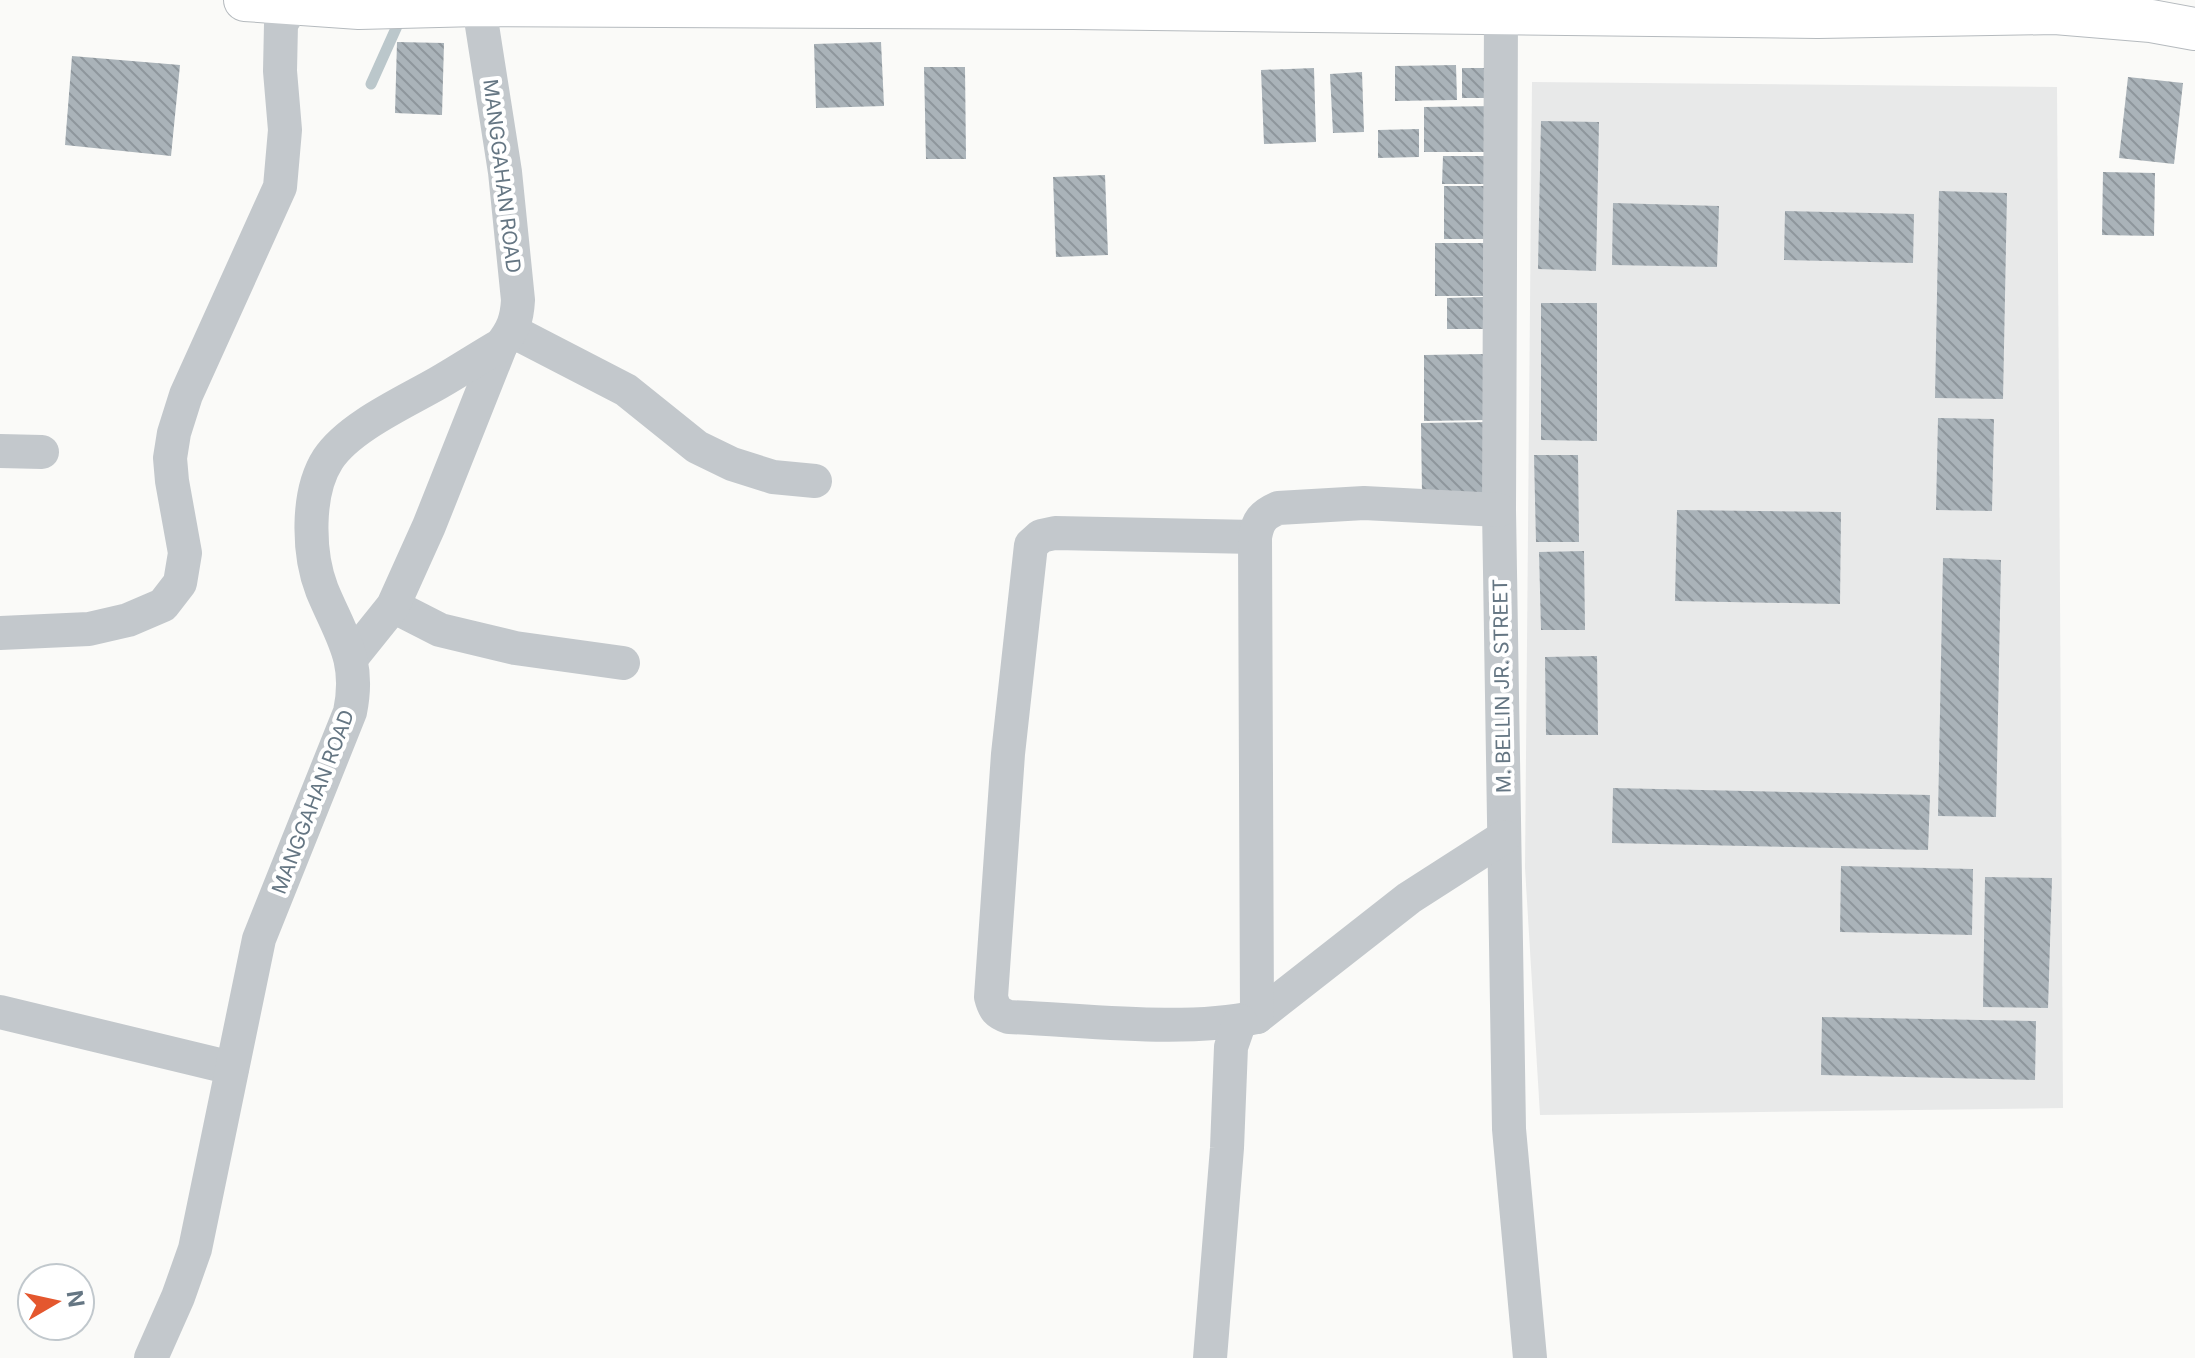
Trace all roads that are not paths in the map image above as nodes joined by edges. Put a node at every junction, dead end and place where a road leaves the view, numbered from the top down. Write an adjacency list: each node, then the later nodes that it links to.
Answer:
1 (245, 0): 4 (main road)
2 (478, 2): 3 (main road); 4 (main road); 12 (street, MANGGAHAN ROAD)
3 (591, 3): 5 (main road)
4 (293, 4): 19 (street)
5 (831, 4): 6 (main road)
6 (1073, 4): 7 (main road)
7 (1284, 6): 10 (main road)
8 (1586, 7): 9 (main road); 10 (main road)
9 (1819, 8): 11 (main road)
10 (1501, 14): 16 (street, M. BELLIN JR. STREET)
11 (2195, 29)
12 (506, 338): 15 (street); 18 (street); 20 (street, MANGGAHAN ROAD)
13 (0, 451): 14 (street)
14 (42, 452)
15 (815, 481)
16 (1499, 510): 17 (street); 22 (street, M. BELLIN JR. STREET)
17 (1255, 537): 24 (street); 24 (street)
18 (393, 606): 20 (street); 21 (street)
19 (0, 633)
20 (352, 657): 25 (street, MANGGAHAN ROAD)
21 (623, 663)
22 (1504, 837): 24 (street); 28 (street, M. BELLIN JR. STREET)
23 (0, 1012): 25 (street)
24 (1248, 1019): 27 (street)
25 (232, 1068): 26 (street, MANGGAHAN ROAD)
26 (151, 1358)
27 (1210, 1358)
28 (1530, 1358)

